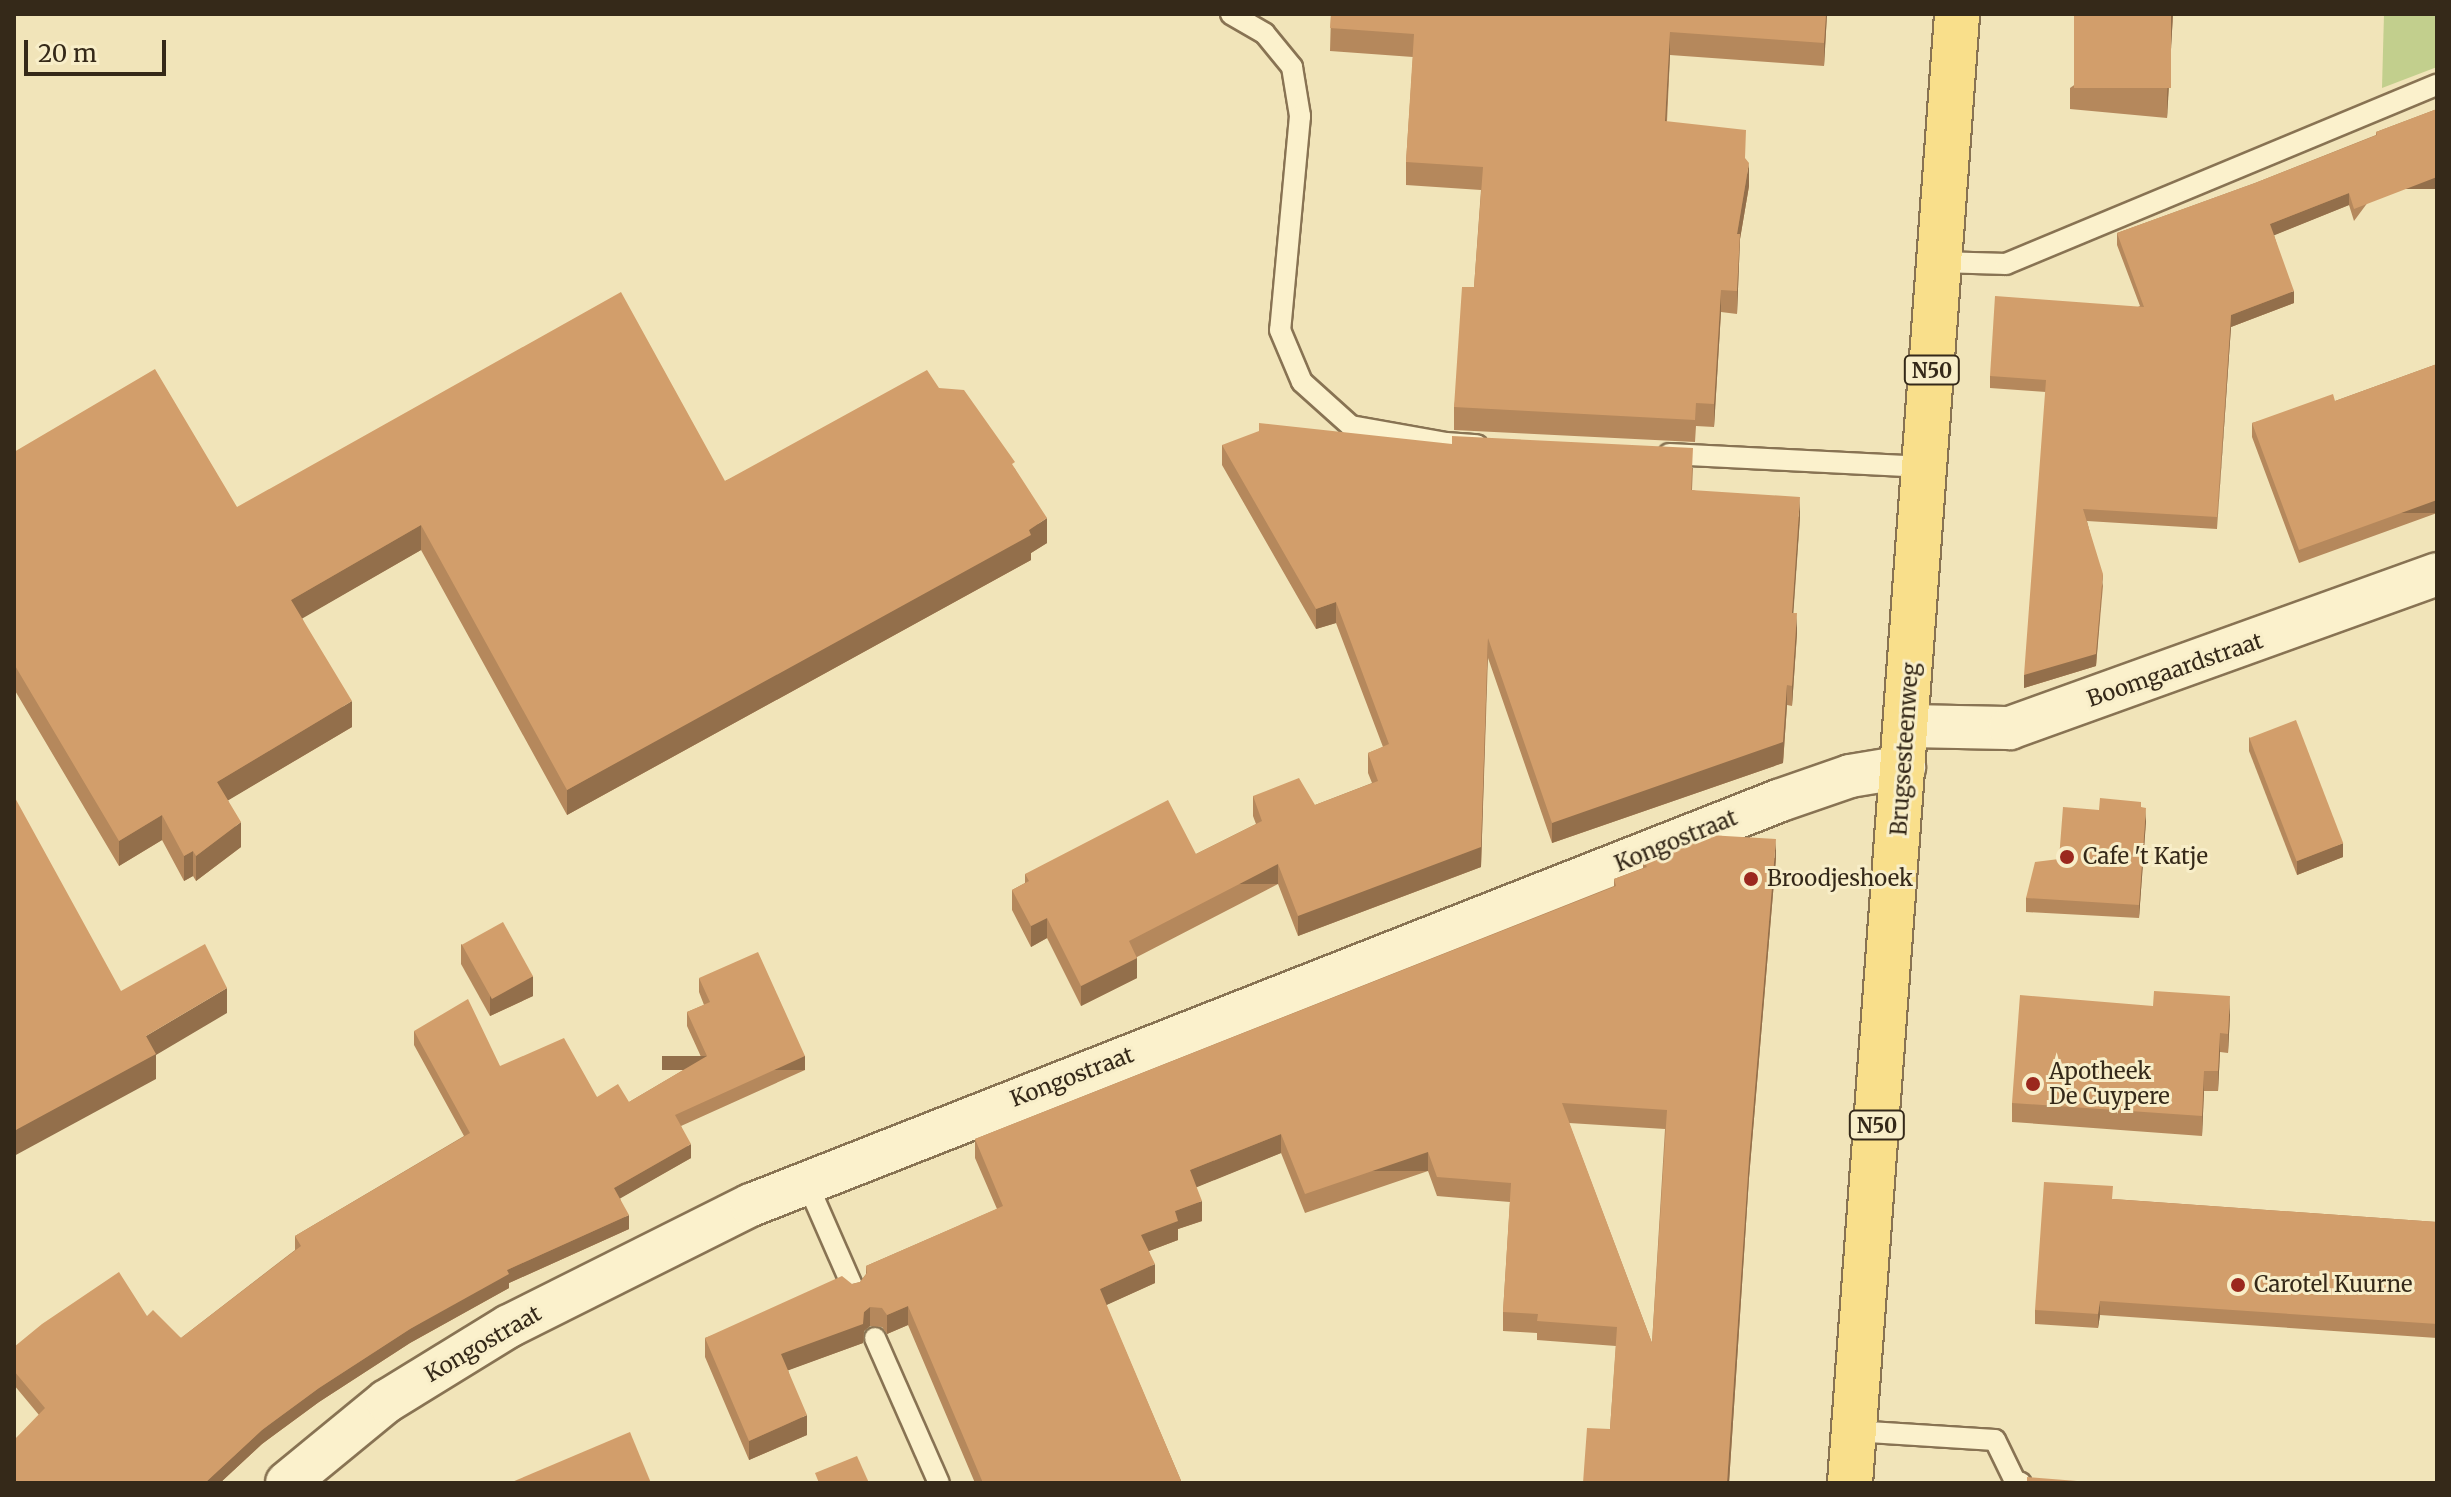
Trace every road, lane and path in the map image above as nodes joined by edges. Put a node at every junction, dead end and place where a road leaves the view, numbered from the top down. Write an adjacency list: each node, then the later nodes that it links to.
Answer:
1 (1231, 14): 5 (lane)
2 (1957, 14): 4 (main road, Brugsesteenweg / N50)
3 (2437, 85): 4 (lane)
4 (1940, 262): 7 (main road, Brugsesteenweg / N50)
5 (1494, 445)
6 (1654, 453): 7 (lane)
7 (1925, 467): 9 (main road, Brugsesteenweg / N50)
8 (2437, 574): 9 (street, Boomgaardstraat)
9 (1905, 746): 10 (street, Kongostraat); 13 (main road, Brugsesteenweg / N50)
10 (807, 1183): 11 (lane); 14 (street, Kongostraat)
11 (854, 1290)
12 (875, 1338): 15 (lane)
13 (1853, 1431): 16 (main road, Brugsesteenweg / N50); 17 (lane)
14 (287, 1483)
15 (939, 1483)
16 (1850, 1483)
17 (2021, 1483)

